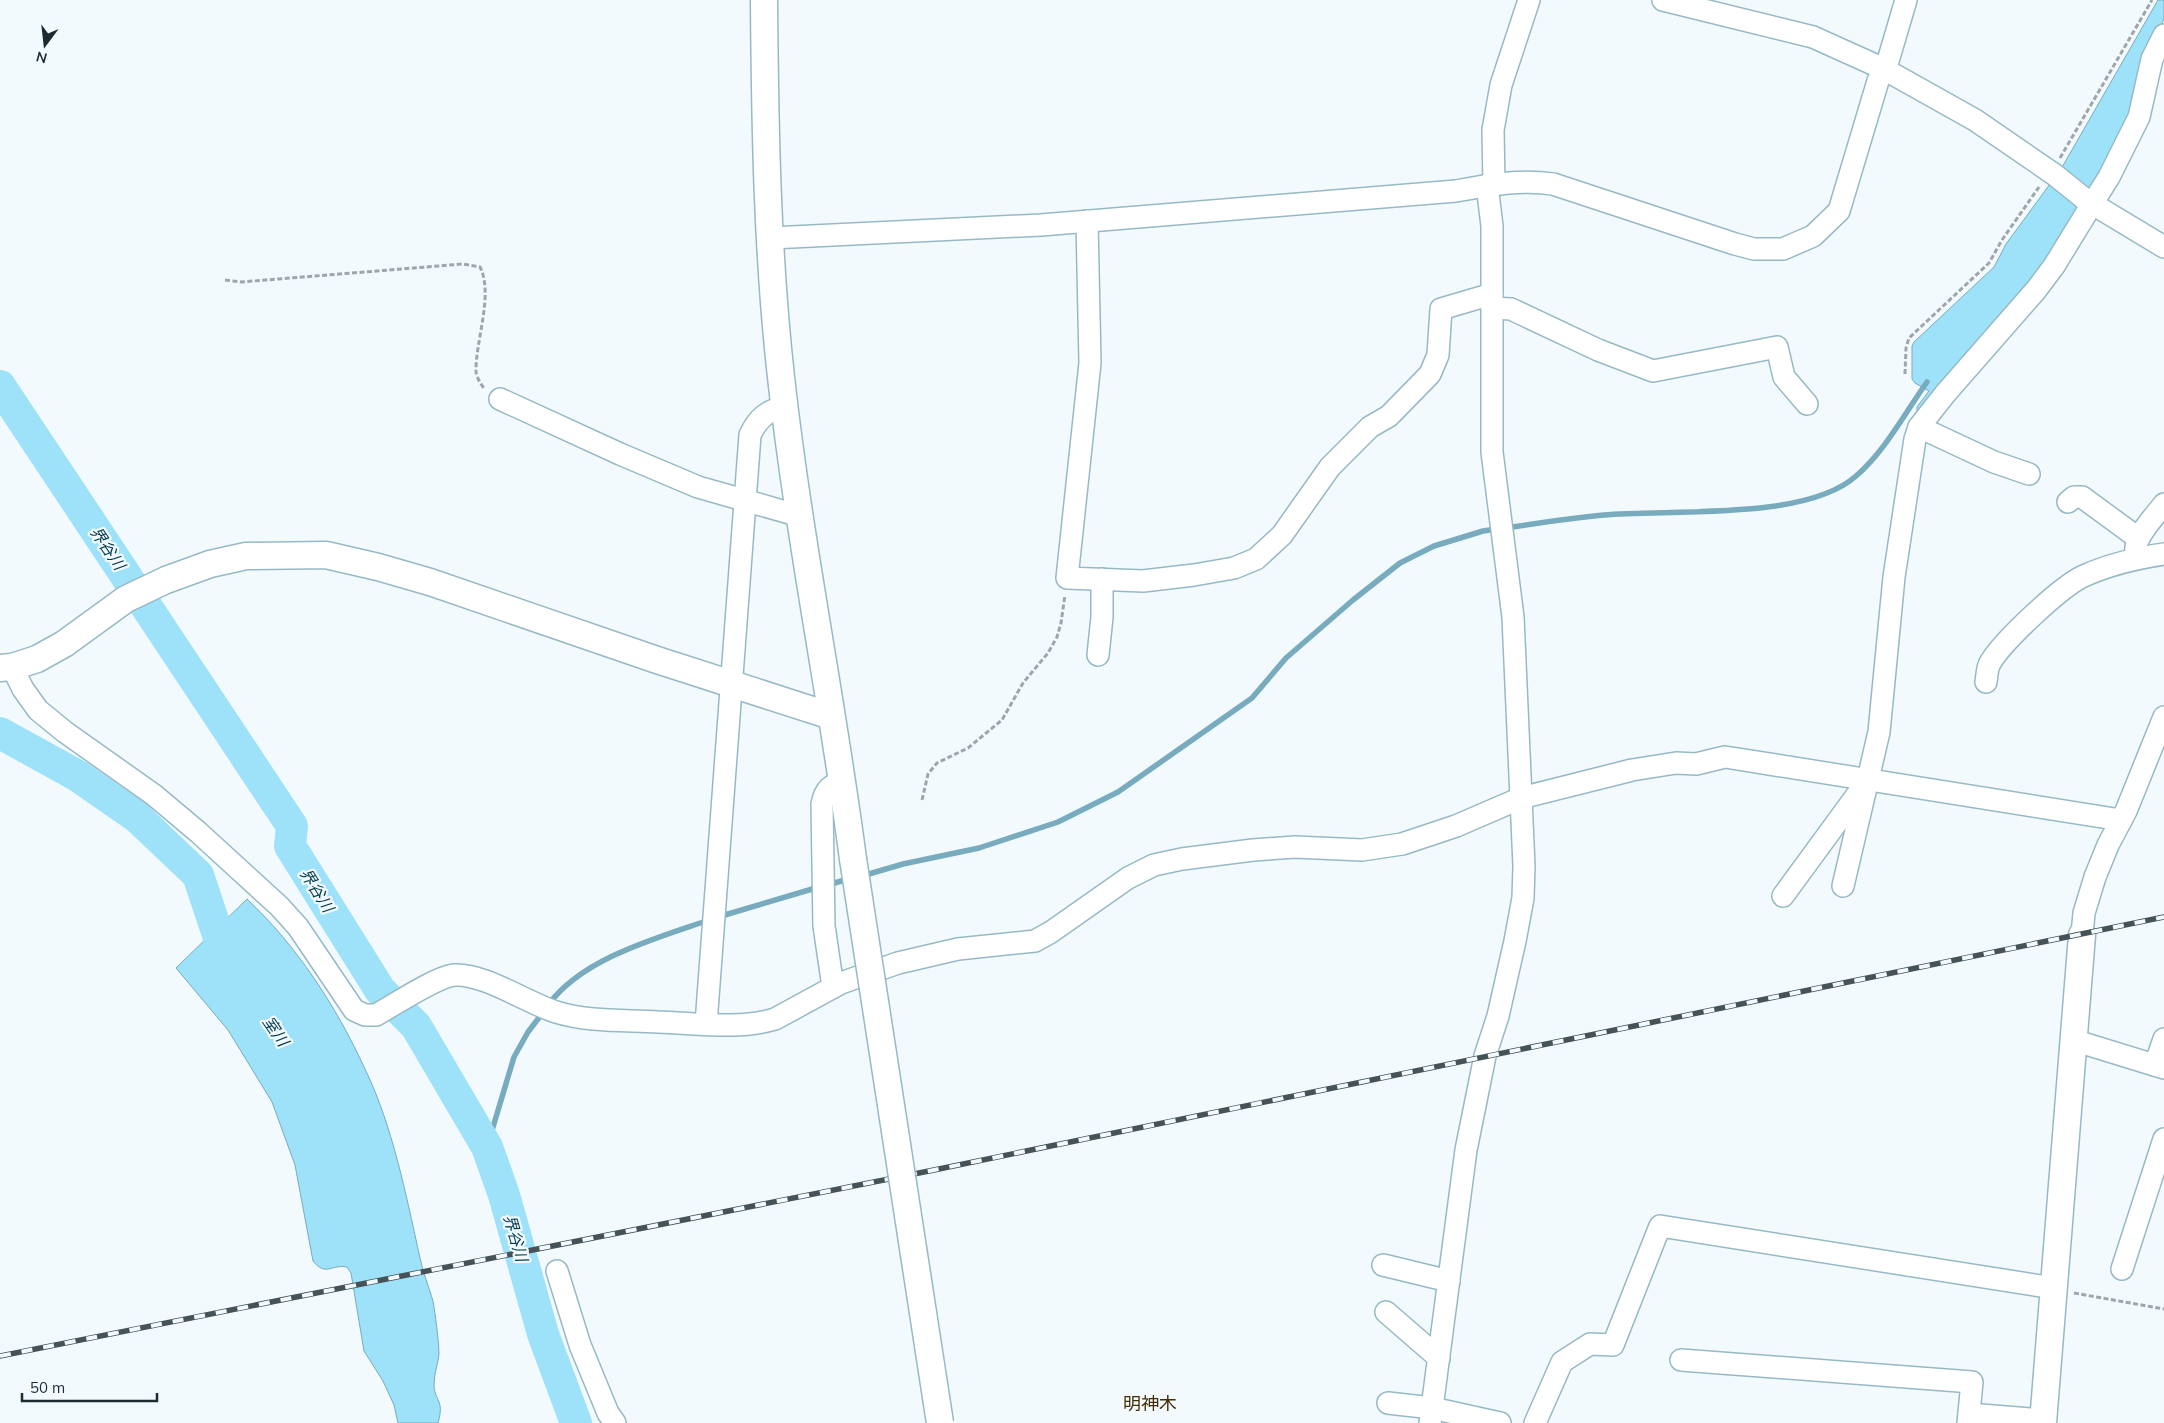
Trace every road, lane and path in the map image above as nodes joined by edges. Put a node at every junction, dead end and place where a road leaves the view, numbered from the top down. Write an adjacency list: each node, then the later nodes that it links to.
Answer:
1 (764, 0): 12 (street)
2 (1529, 0): 9 (street)
3 (1663, 0): 7 (street)
4 (1906, 0): 7 (street)
5 (2152, 0): 8 (path)
6 (2164, 35): 10 (street)
7 (1884, 69): 8 (street); 9 (street)
8 (2053, 174): 10 (street); 16 (path)
9 (1490, 185): 11 (street); 15 (street)
10 (2089, 202): 13 (street); 20 (street)
11 (1087, 221): 12 (street); 28 (street)
12 (771, 238): 19 (street)
13 (2164, 247)
14 (225, 280): 17 (path)
15 (1492, 301): 18 (street); 29 (street); 38 (street)
16 (1906, 374)
17 (500, 399): 22 (street)
18 (1807, 404)
19 (785, 406): 22 (street); 25 (street)
20 (1919, 428): 21 (street); 36 (street)
21 (2029, 474)
22 (744, 500): 25 (street); 33 (street)
23 (2068, 502): 26 (street)
24 (2164, 504): 26 (street)
25 (800, 516): 34 (street)
26 (2138, 548): 27 (street); 32 (street)
27 (2164, 554)
28 (1066, 578): 29 (street); 39 (path)
29 (1102, 579): 30 (street)
30 (1098, 655)
31 (6, 667): 33 (street); 45 (street)
32 (1986, 682)
33 (733, 684): 34 (street); 45 (street)
34 (831, 716): 37 (street)
35 (2164, 717): 40 (street)
36 (1868, 780): 38 (street); 40 (street); 41 (street); 42 (street)
37 (841, 782): 44 (street); 64 (street, bridge)
38 (1521, 798): 44 (street); 53 (street)
39 (922, 800)
40 (2121, 820): 43 (street)
41 (1843, 886)
42 (1783, 896)
43 (2082, 935): 47 (street)
44 (833, 987): 45 (street)
45 (706, 1024)
46 (2164, 1038): 48 (street)
47 (2073, 1040): 48 (street); 54 (street)
48 (2160, 1066)
49 (2164, 1139): 51 (street)
50 (1383, 1265): 53 (street)
51 (2122, 1269)
52 (557, 1271): 63 (street)
53 (1449, 1281): 57 (street)
54 (2054, 1288): 55 (path); 62 (street); 66 (street)
55 (2164, 1309)
56 (1386, 1312): 57 (street)
57 (1439, 1358): 60 (street)
58 (1681, 1360): 61 (street)
59 (1388, 1403): 60 (street)
60 (1431, 1416): 65 (street)
61 (1968, 1419): 62 (street)
62 (2043, 1421)
63 (615, 1423)
64 (940, 1423)
65 (1500, 1423)
66 (1535, 1423)

